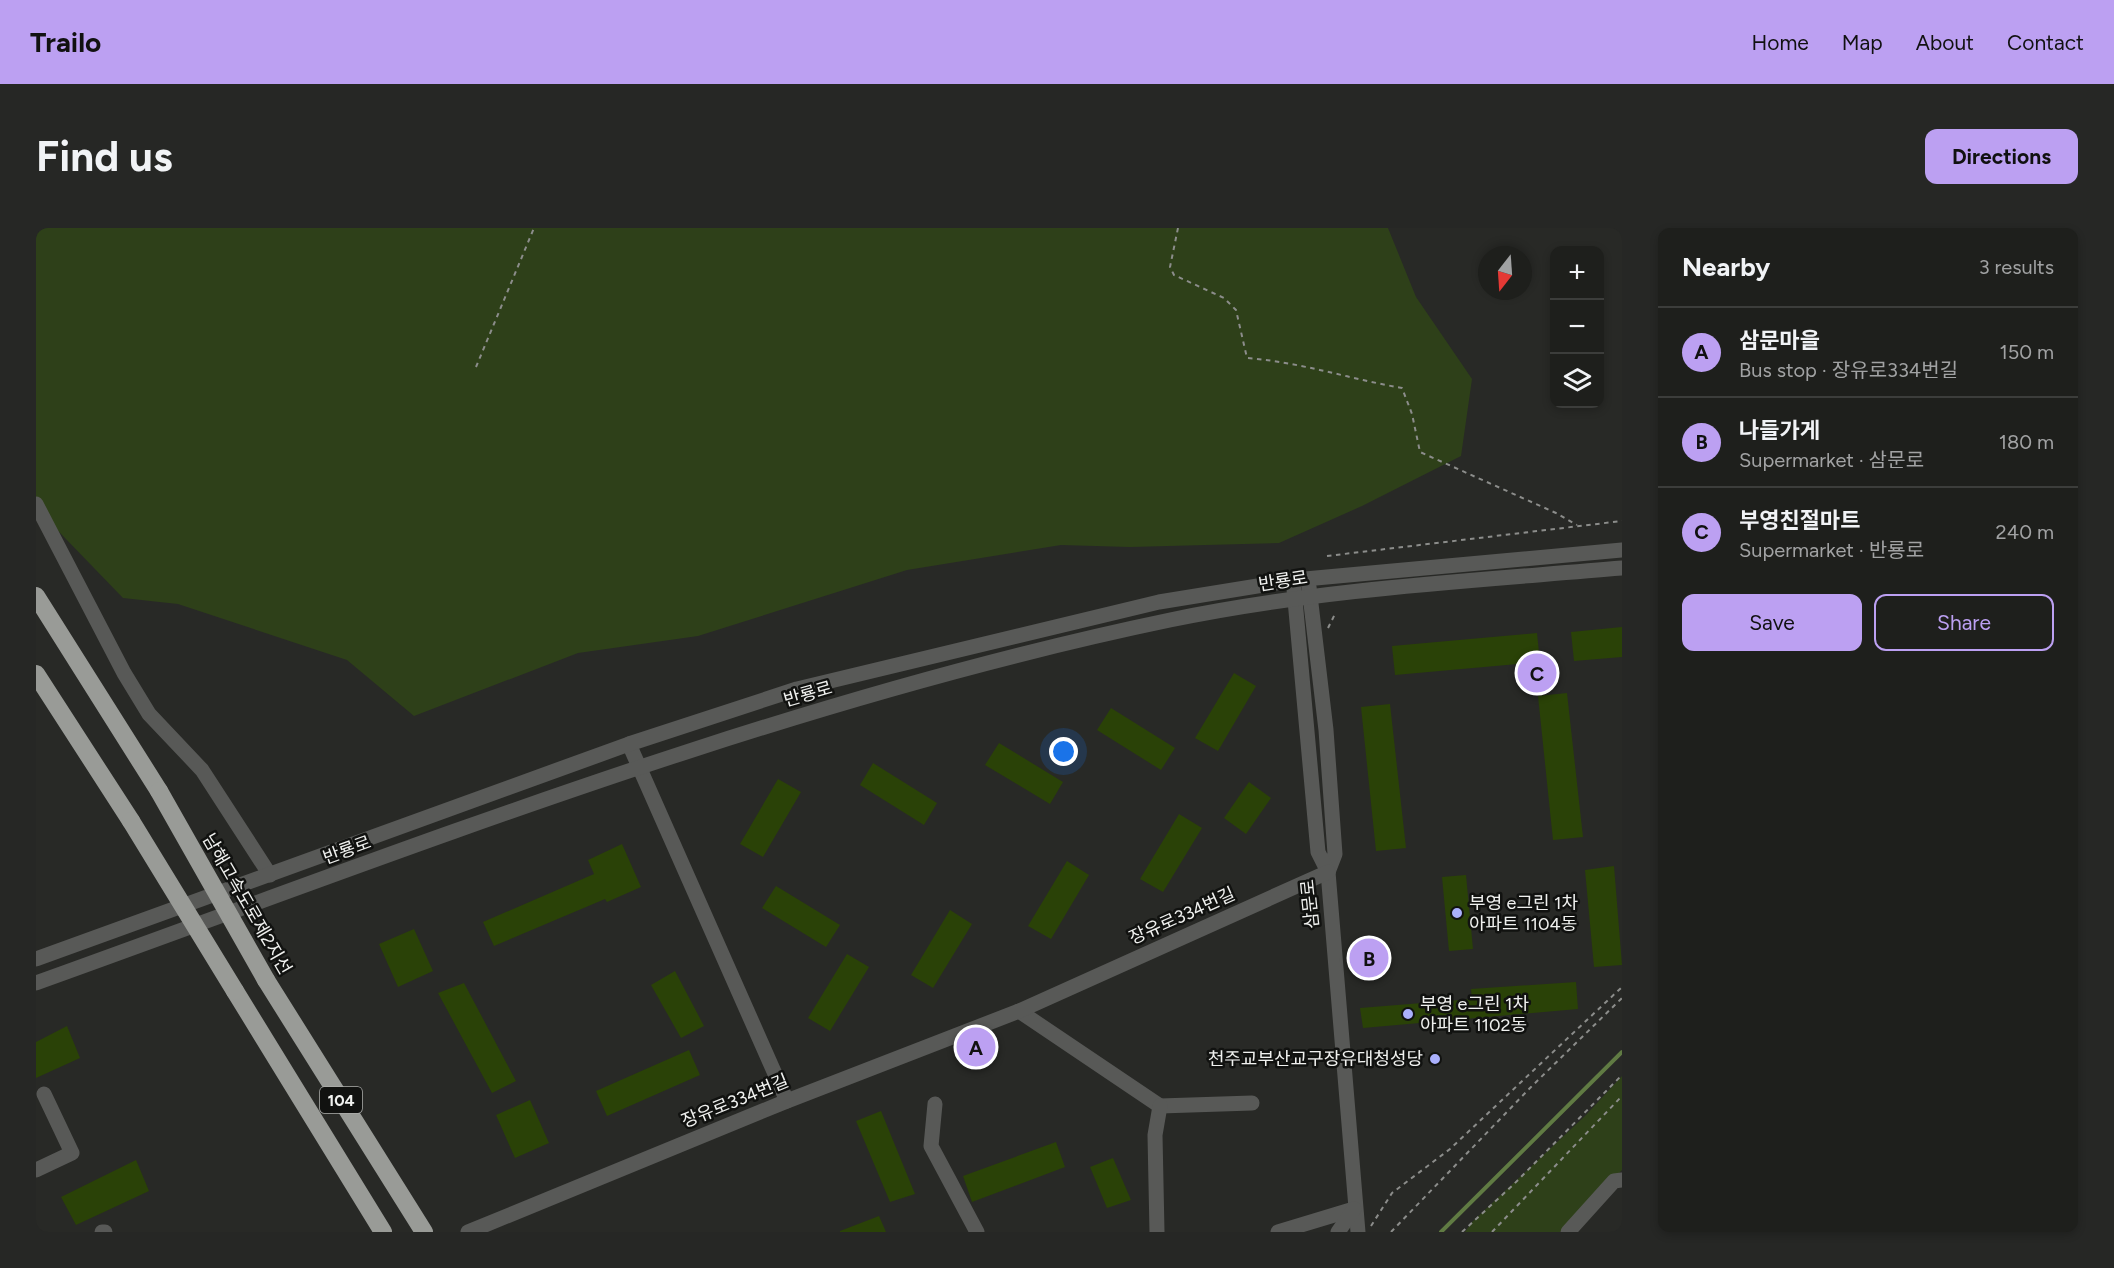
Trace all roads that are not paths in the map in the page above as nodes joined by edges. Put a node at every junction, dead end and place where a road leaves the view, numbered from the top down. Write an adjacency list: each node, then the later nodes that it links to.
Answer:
1 (36, 504): 12 (street)
2 (1622, 550): 4 (street, 반룡로)
3 (1622, 568): 6 (street, 반룡로)
4 (1301, 579): 6 (street); 7 (street, 삼문로); 9 (street, 반룡로)
5 (36, 596): 24 (highway, 남해고속도로제2지선 / 104, bridge)
6 (1310, 596): 7 (street, 반룡로); 11 (street)
7 (1294, 598): 10 (street, 반룡로); 11 (street, 삼문로)
8 (36, 674): 26 (highway, 104, bridge)
9 (629, 744): 10 (street); 12 (street, 반룡로)
10 (639, 766): 14 (street, 반룡로); 17 (street)
11 (1328, 872): 15 (street, 장유로334번길); 23 (street, 삼문로)
12 (270, 874): 13 (street, 반룡로)
13 (36, 959)
14 (36, 983)
15 (1019, 1011): 17 (street, 장유로334번길); 20 (street)
16 (44, 1094): 21 (street)
17 (787, 1101): 27 (street, 장유로334번길)
18 (1252, 1103): 20 (street)
19 (935, 1104): 28 (street)
20 (1160, 1106): 29 (street)
21 (36, 1170)
22 (1622, 1180): 32 (street)
23 (1354, 1209): 25 (street, 삼문로); 30 (street); 31 (street)
24 (420, 1226)
25 (1361, 1230)
26 (382, 1232)
27 (468, 1232)
28 (977, 1232)
29 (1157, 1232)
30 (1278, 1232)
31 (1338, 1232)
32 (1568, 1232)

